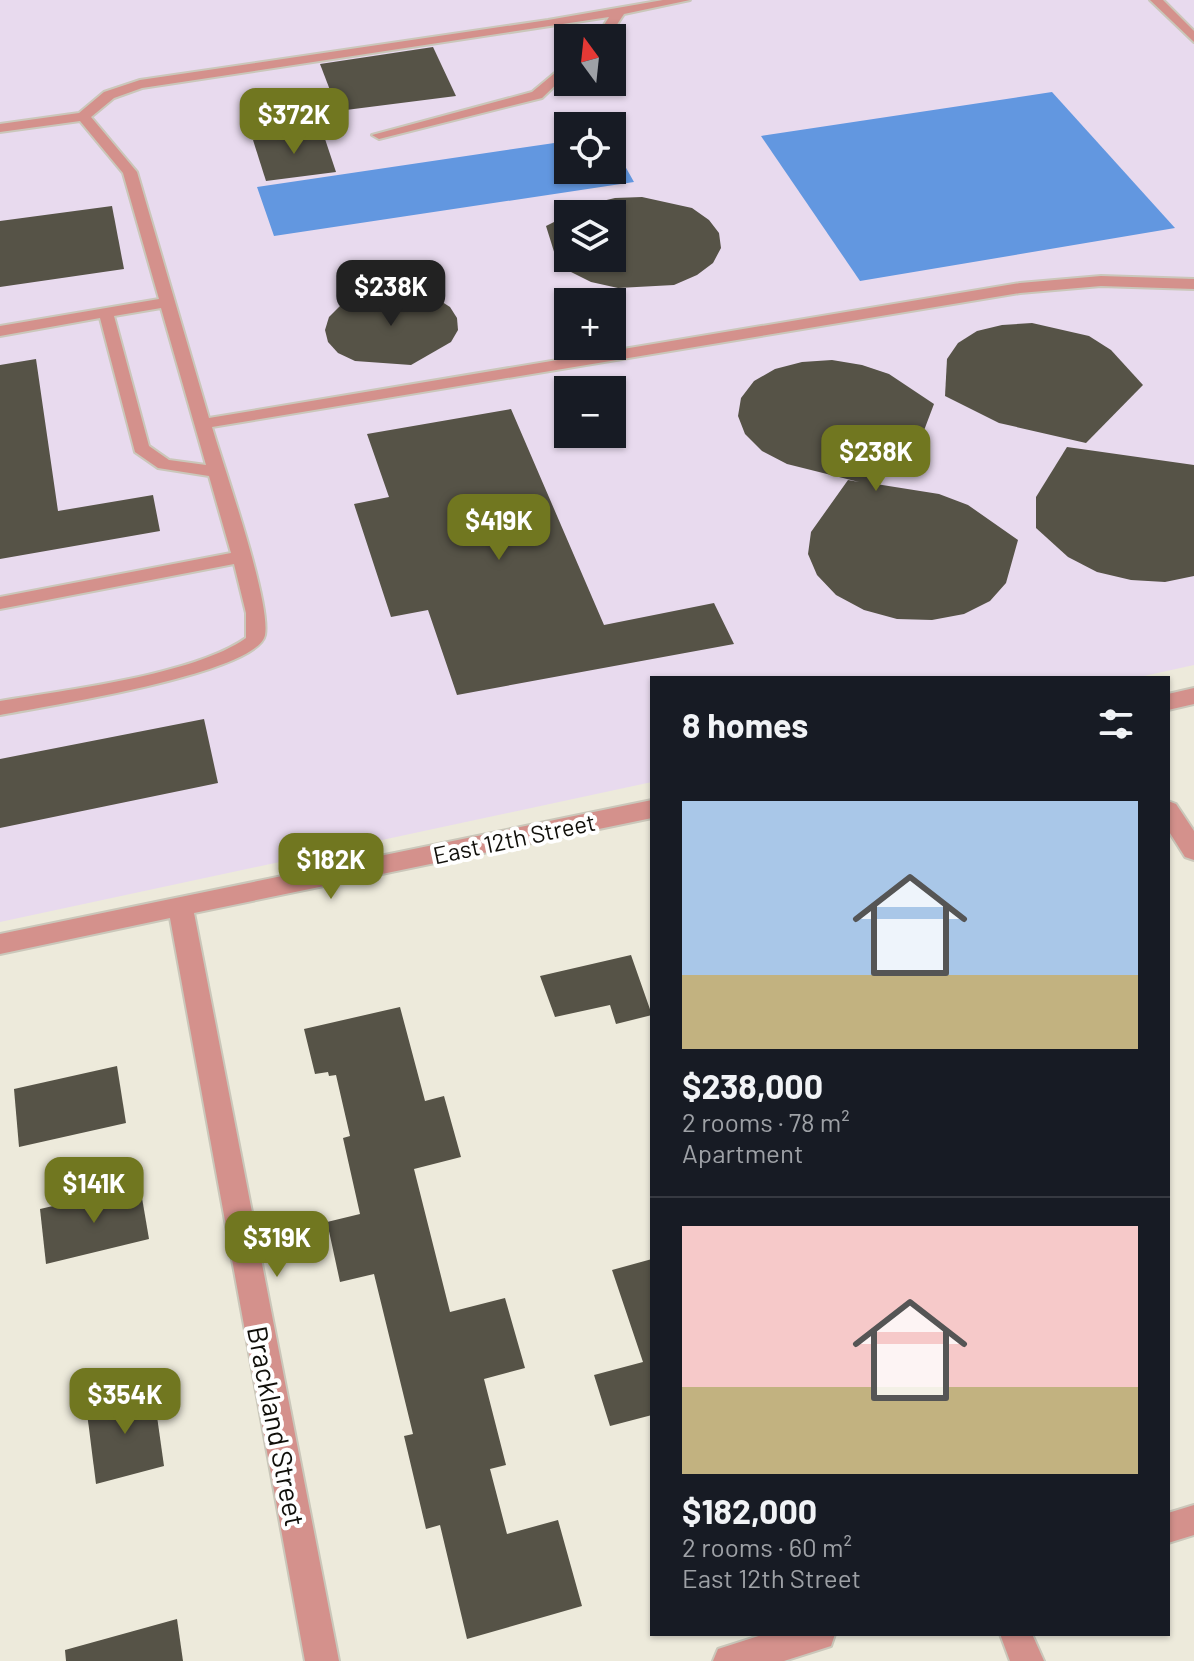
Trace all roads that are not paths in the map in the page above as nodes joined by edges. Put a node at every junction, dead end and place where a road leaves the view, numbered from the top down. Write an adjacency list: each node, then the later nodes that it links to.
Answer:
1 (684, 0): 3 (lane)
2 (1156, 0): 5 (lane)
3 (619, 12): 4 (lane); 7 (lane)
4 (611, 24)
5 (1194, 38)
6 (554, 79): 9 (lane)
7 (83, 116): 8 (lane); 11 (lane)
8 (0, 128)
9 (379, 135)
10 (1194, 284): 14 (lane)
11 (167, 302): 12 (lane); 14 (lane)
12 (106, 313): 13 (lane); 15 (lane)
13 (0, 331)
14 (202, 424): 15 (lane)
15 (216, 472): 16 (lane)
16 (241, 557): 17 (lane); 20 (lane)
17 (0, 603)
18 (1194, 696): 19 (street)
19 (1170, 702)
20 (0, 708)
21 (650, 809): 24 (street, East 12th Street)
22 (1170, 813): 23 (street)
23 (1194, 851)
24 (180, 907): 25 (street, East 12th Street); 30 (street, Brackland Street)
25 (0, 944)
26 (1194, 1520): 27 (street)
27 (1170, 1527)
28 (812, 1636): 31 (street)
29 (1017, 1636): 32 (street)
30 (322, 1661)
31 (730, 1661)
32 (1027, 1661)

